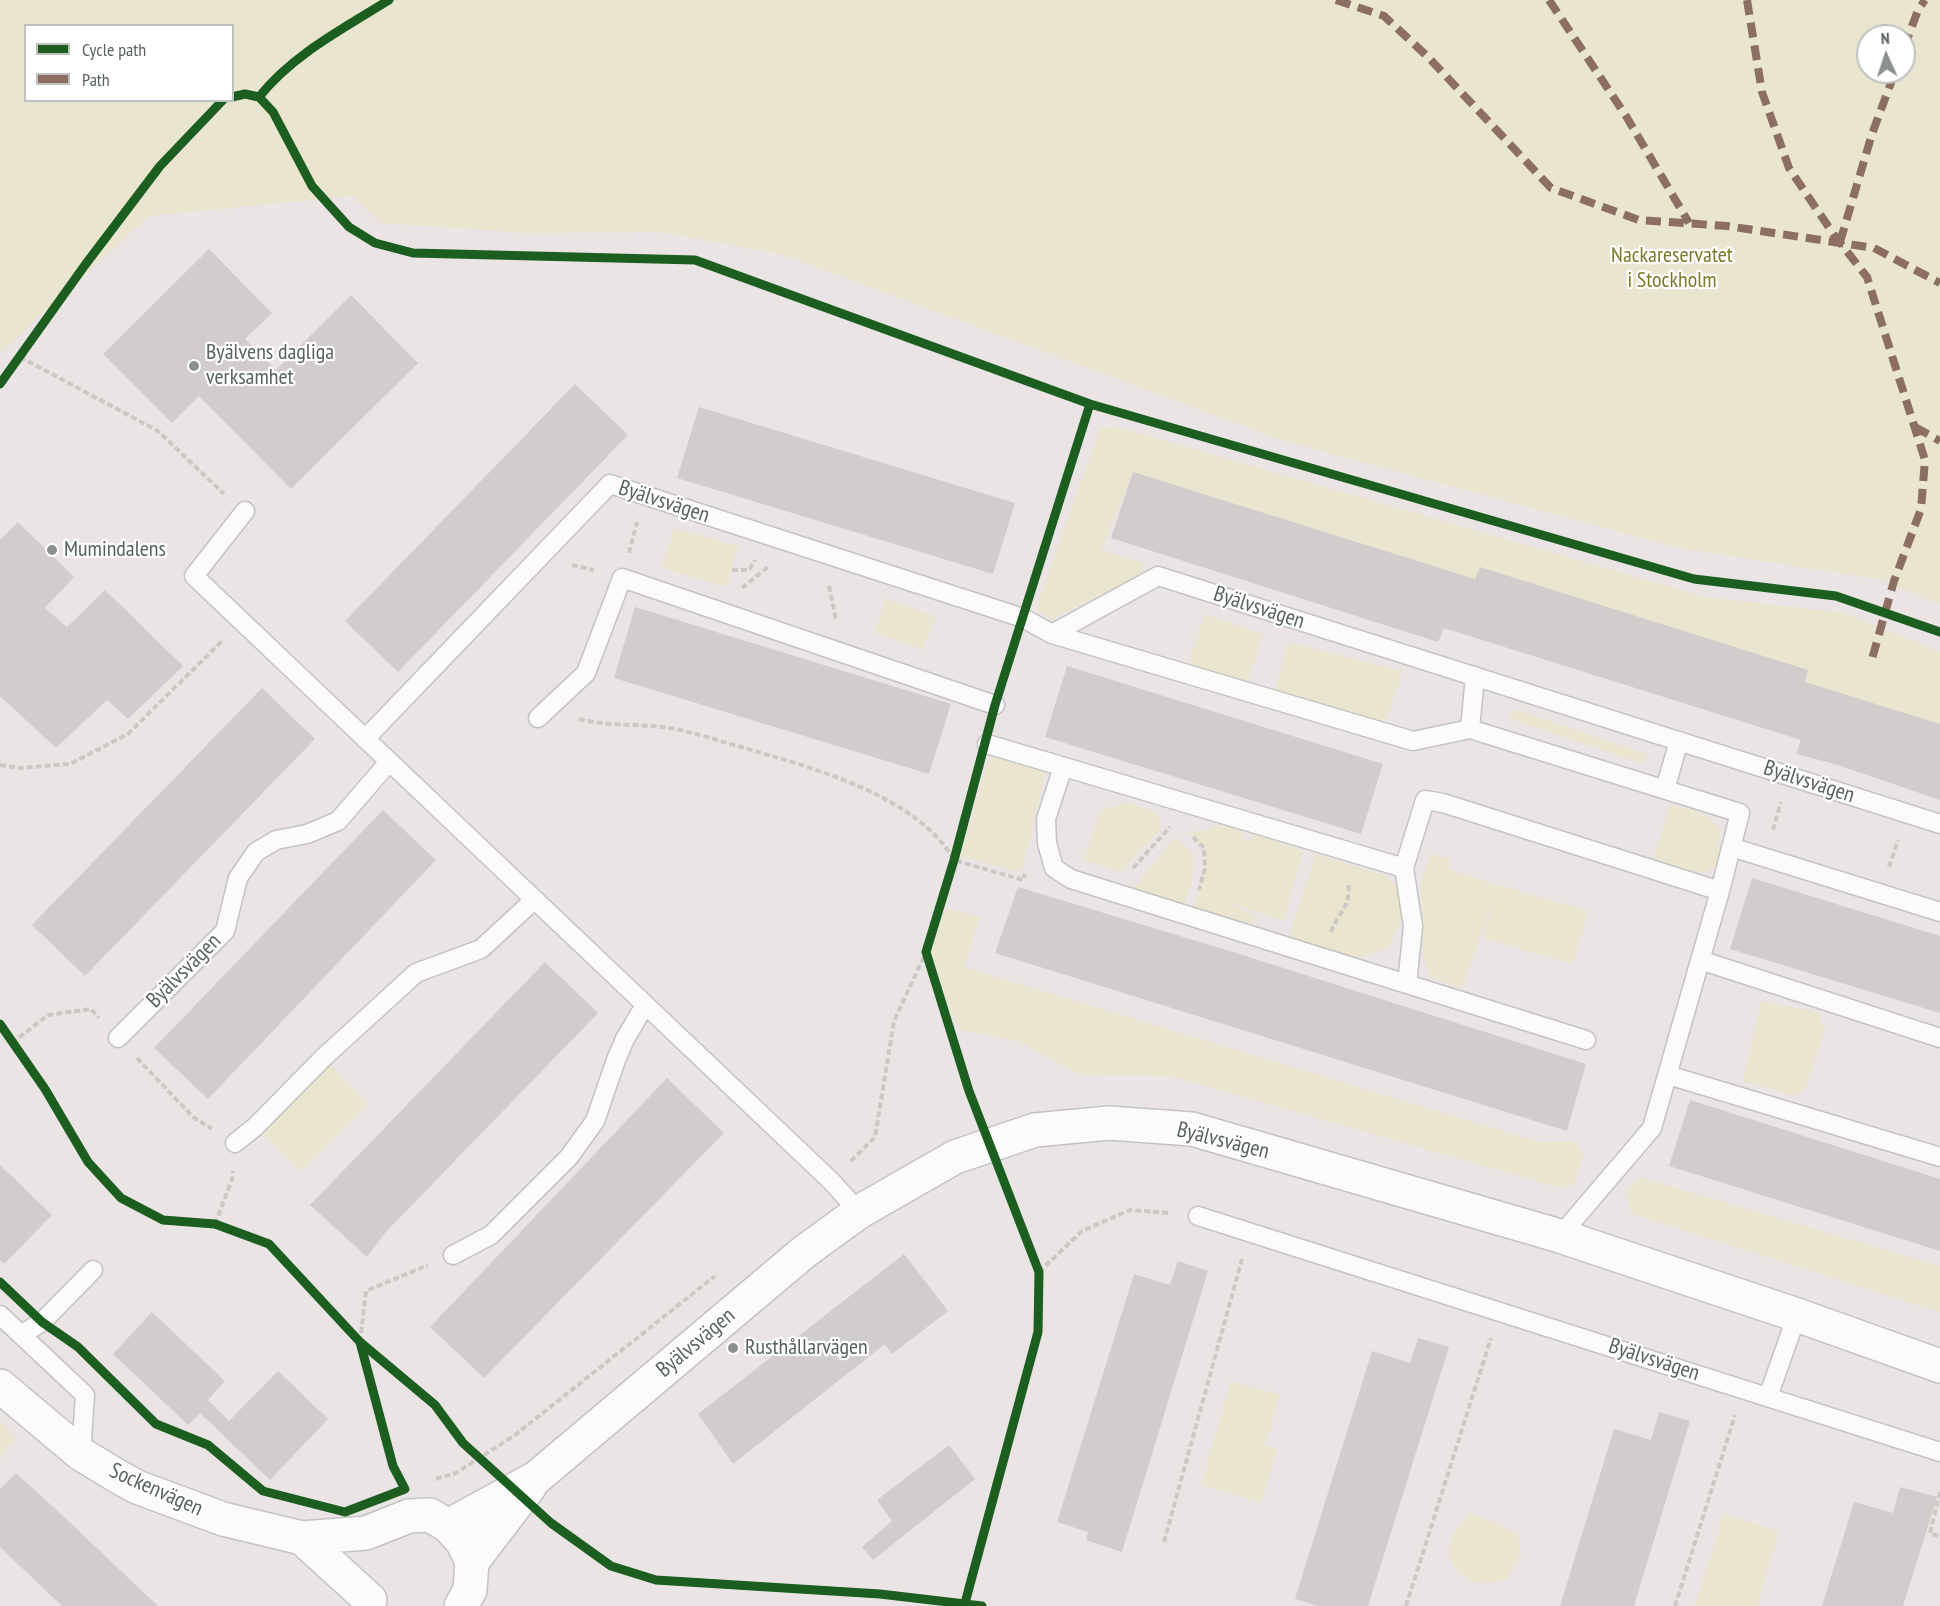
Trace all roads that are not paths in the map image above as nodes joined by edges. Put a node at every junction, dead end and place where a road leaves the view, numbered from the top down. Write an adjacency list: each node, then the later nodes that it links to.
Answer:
1 (244, 511): 7 (lane)
2 (1052, 634): 3 (lane, Byälvsvägen); 6 (lane, Byälvsvägen); 7 (lane, Byälvsvägen)
3 (1475, 676): 6 (lane); 8 (lane, Byälvsvägen)
4 (995, 705): 5 (lane)
5 (542, 714)
6 (1470, 729): 12 (lane, Byälvsvägen)
7 (365, 739): 10 (lane)
8 (1679, 741): 12 (lane); 13 (lane, Byälvsvägen)
9 (987, 744): 11 (lane)
10 (389, 762): 17 (lane); 22 (lane, Byälvsvägen)
11 (1063, 767): 15 (lane); 20 (lane)
12 (1665, 789): 14 (lane, Byälvsvägen)
13 (1940, 824)
14 (1731, 847): 16 (lane, Byälvsvägen); 18 (lane)
15 (1404, 868): 16 (lane); 20 (lane)
16 (1720, 891): 19 (lane, Byälvsvägen)
17 (534, 900): 21 (lane); 26 (lane)
18 (1940, 912)
19 (1700, 960): 23 (lane); 25 (lane, Byälvsvägen)
20 (1407, 984): 24 (lane)
21 (645, 1005): 28 (lane); 31 (lane)
22 (118, 1038)
23 (1940, 1038)
24 (1586, 1040)
25 (1668, 1075): 27 (lane); 30 (lane, Byälvsvägen)
26 (235, 1143)
27 (1940, 1157)
28 (859, 1212): 30 (street, Byälvsvägen); 41 (street, Byälvsvägen)
29 (1198, 1216): 38 (lane, Byälvsvägen)
30 (1560, 1236): 34 (street, Byälvsvägen)
31 (453, 1255)
32 (93, 1270): 35 (lane)
33 (0, 1315): 35 (lane)
34 (1797, 1315): 36 (street, Byälvsvägen); 38 (lane)
35 (21, 1335): 40 (lane)
36 (1940, 1366)
37 (0, 1386): 40 (street, Sockenvägen)
38 (1768, 1397): 39 (lane, Byälvsvägen)
39 (1940, 1452)
40 (81, 1454): 44 (street, Sockenvägen)
41 (536, 1478): 42 (street, Byälvsvägen); 45 (street, Byälvsvägen)
42 (448, 1526): 43 (street, Sockenvägen); 45 (street)
43 (366, 1533): 44 (street, Sockenvägen); 46 (street)
44 (302, 1538): 46 (street, Sockenvägen)
45 (472, 1562): 47 (street)
46 (373, 1603)
47 (460, 1606)

